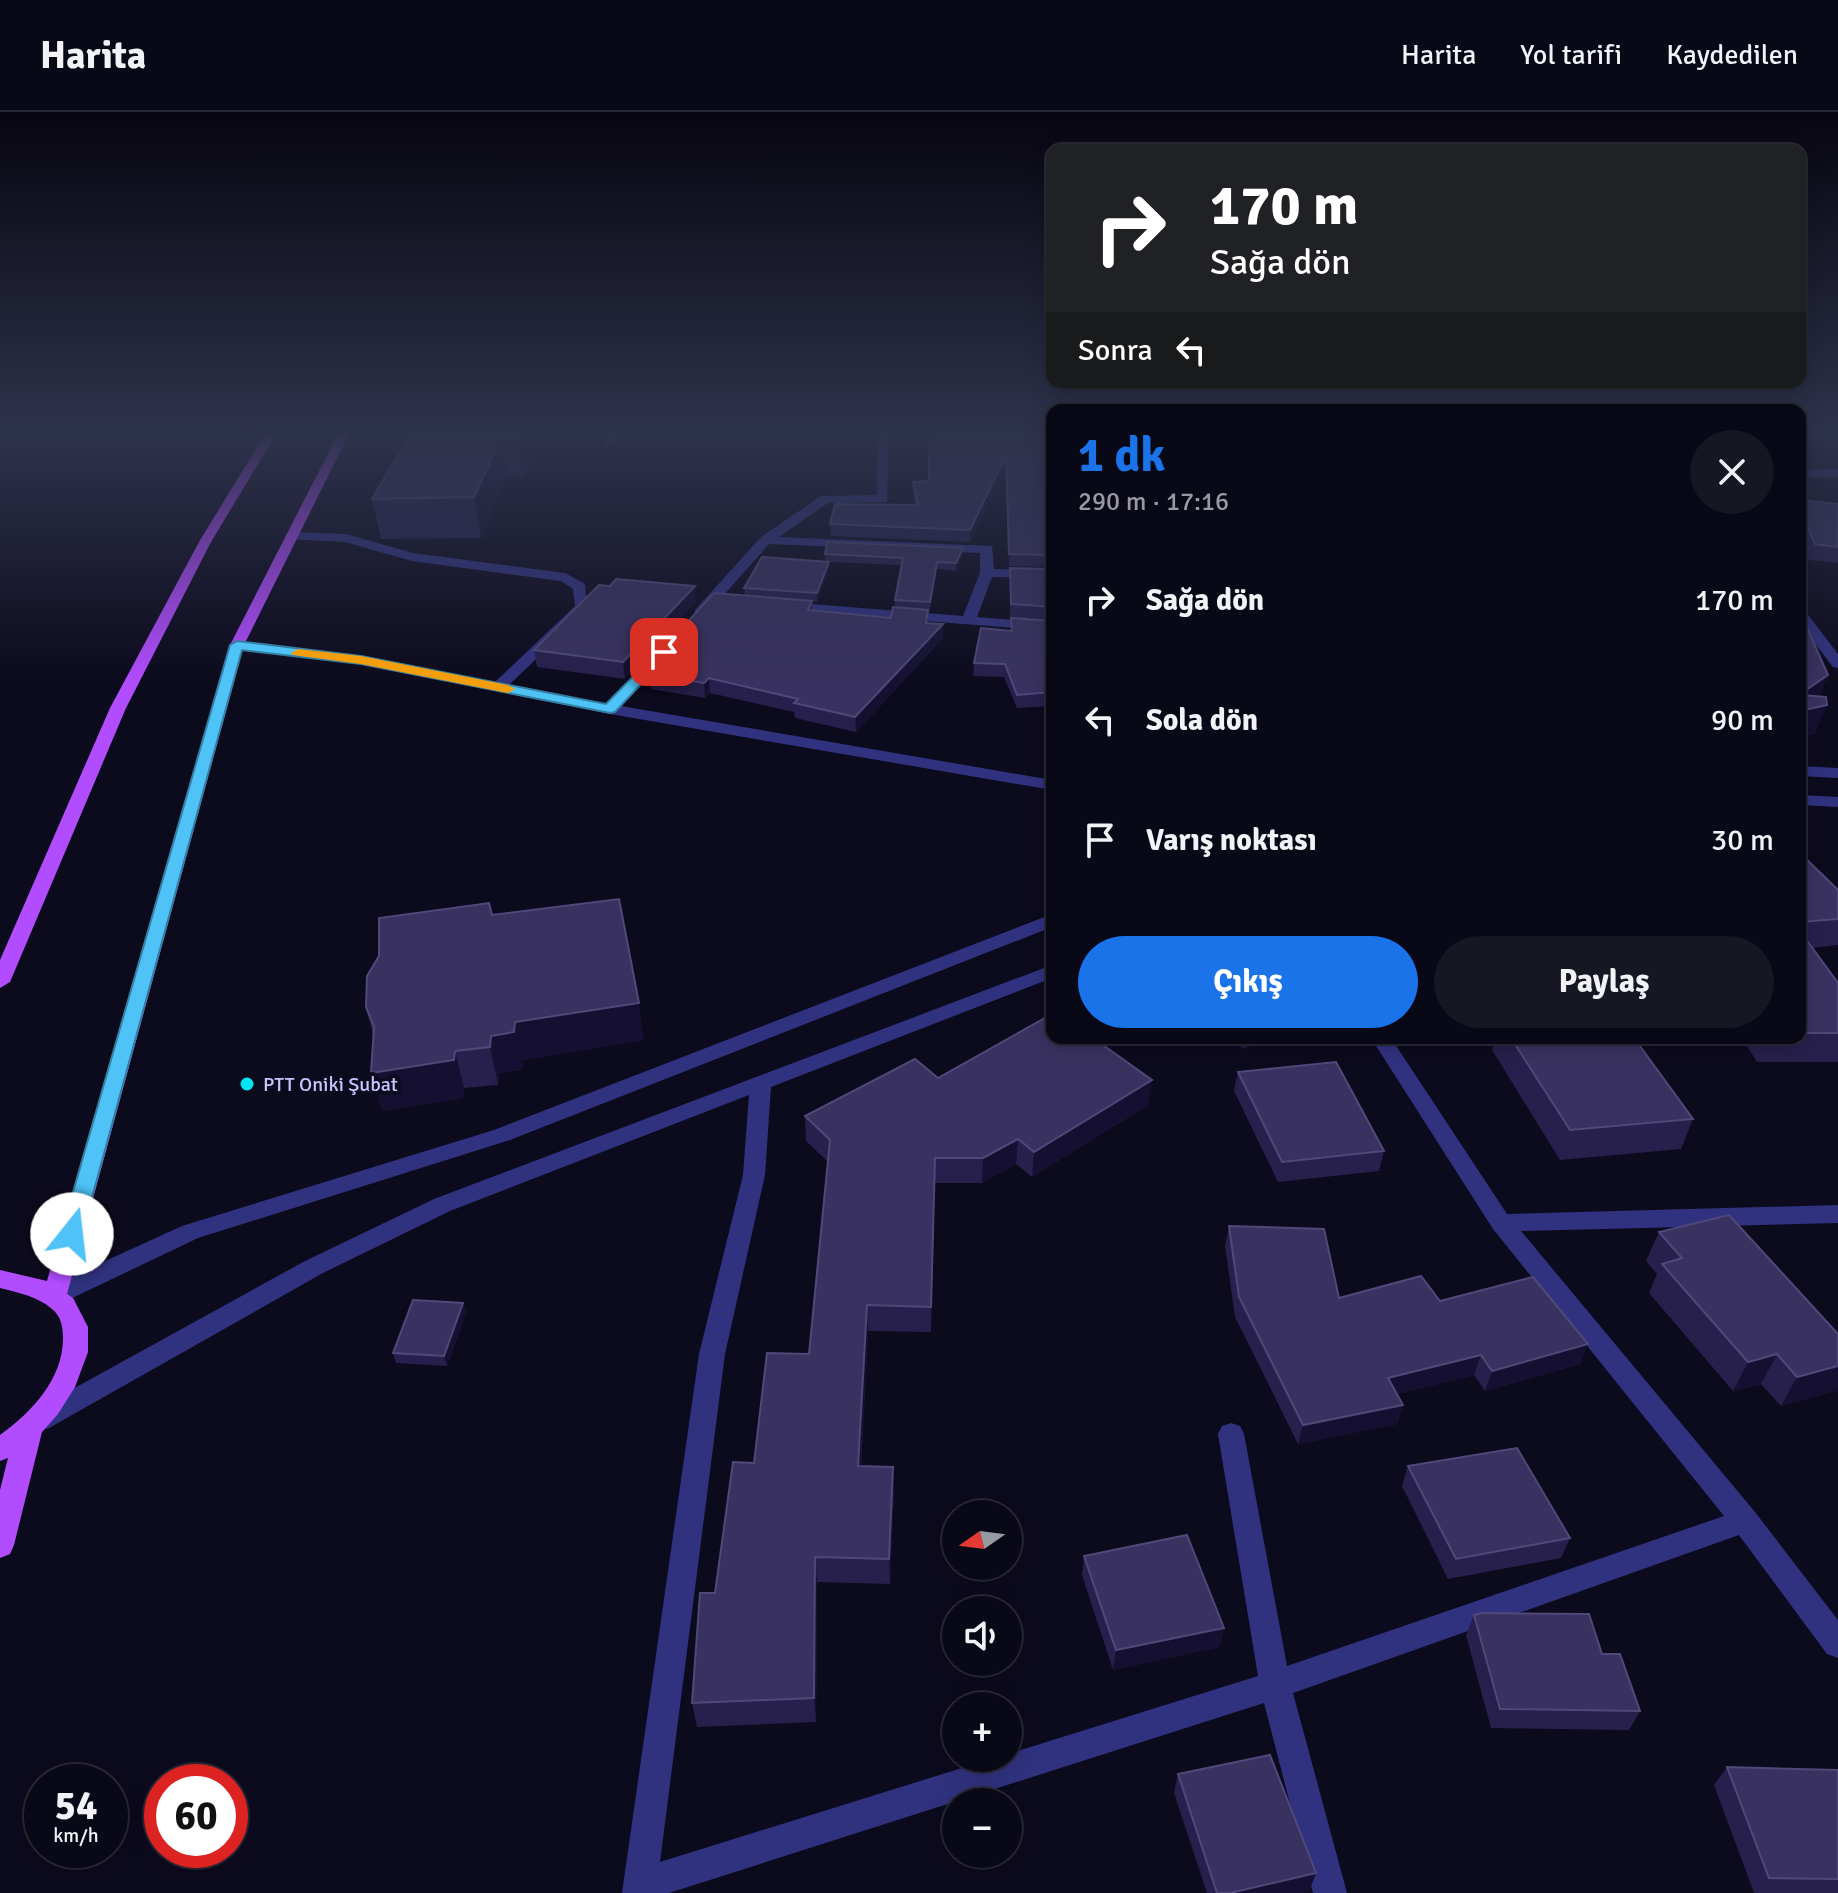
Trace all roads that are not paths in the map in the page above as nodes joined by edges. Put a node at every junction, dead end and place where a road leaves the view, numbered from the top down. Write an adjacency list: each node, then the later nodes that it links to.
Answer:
1 (220, 517): 25 (main road)
2 (302, 517): 4 (main road)
3 (799, 517): 5 (street)
4 (292, 536): 14 (main road); 16 (street)
5 (766, 540): 6 (street); 9 (street)
6 (987, 573): 7 (street); 10 (street)
7 (1046, 574)
8 (772, 605): 10 (street)
9 (692, 622)
10 (968, 622): 12 (street)
11 (1806, 622): 15 (street)
12 (1046, 627)
13 (672, 644): 17 (street)
14 (237, 645): 16 (street); 31 (main road)
15 (1838, 664)
16 (498, 687): 17 (street)
17 (610, 709): 20 (street)
18 (1806, 771): 19 (street)
19 (1838, 773)
20 (1046, 784)
21 (1806, 800): 22 (street)
22 (1838, 802)
23 (1046, 922): 31 (street)
24 (1046, 973): 27 (street)
25 (0, 982)
26 (1385, 1044): 29 (street)
27 (761, 1083): 32 (street); 39 (street)
28 (1838, 1214): 29 (street)
29 (1501, 1223): 35 (street)
30 (0, 1279): 31 (main road)
31 (55, 1295): 32 (main road)
32 (30, 1426): 34 (main road); 36 (main road)
33 (1231, 1434): 38 (street)
34 (0, 1450)
35 (1745, 1521): 37 (street); 38 (street)
36 (0, 1545)
37 (1838, 1644)
38 (1275, 1685): 39 (street); 40 (street)
39 (640, 1889)
40 (1330, 1893)

